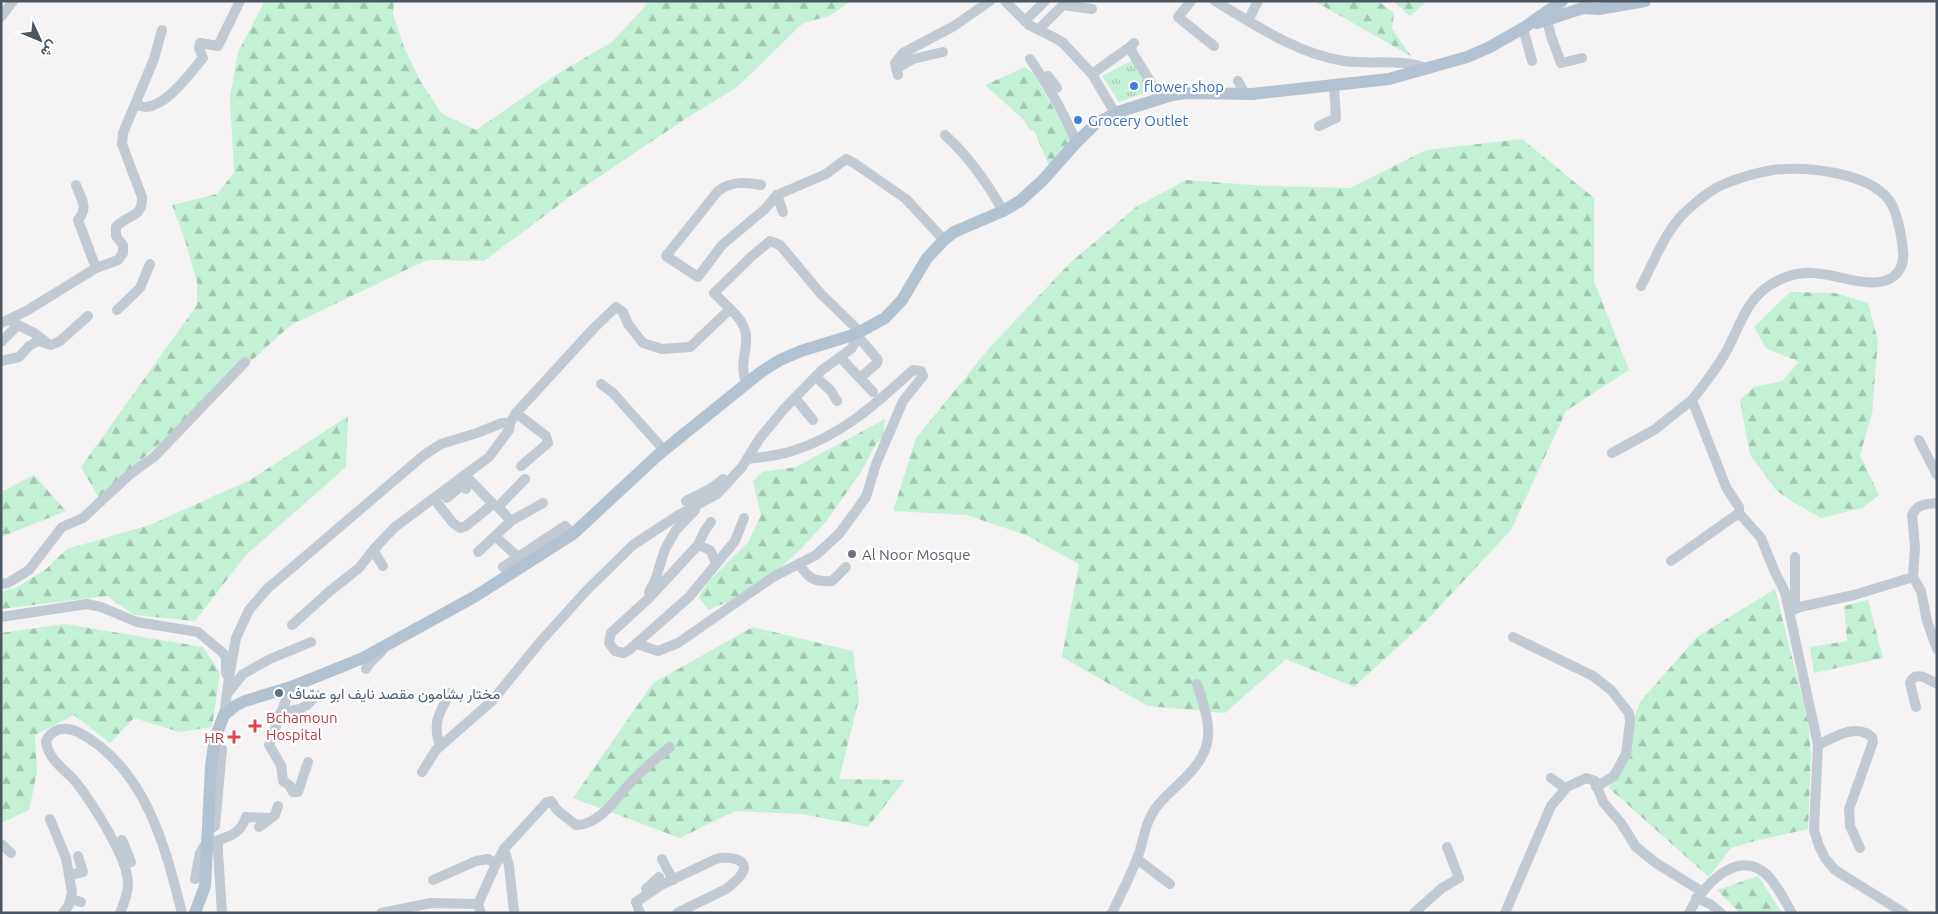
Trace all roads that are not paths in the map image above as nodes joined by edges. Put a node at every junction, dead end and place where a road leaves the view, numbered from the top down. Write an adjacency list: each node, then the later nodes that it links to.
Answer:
1 (13, 1): 15 (street)
2 (240, 1): 35 (street)
3 (990, 1): 23 (street)
4 (1005, 1): 18 (street)
5 (1045, 1): 18 (street)
6 (1184, 1): 14 (street)
7 (1191, 1): 22 (street)
8 (1215, 1): 16 (street)
9 (1258, 1): 16 (street)
10 (1562, 1): 19 (main road)
11 (1645, 1): 12 (main road)
12 (1579, 5): 17 (main road)
13 (1092, 9): 20 (street)
14 (1175, 11)
15 (1, 17)
16 (1248, 20): 27 (street)
17 (1547, 20): 19 (main road); 24 (street)
18 (1024, 21): 20 (street)
19 (1524, 28): 26 (street); 27 (main road)
20 (1039, 29): 28 (street)
21 (162, 30): 35 (street)
22 (1214, 46)
23 (943, 52)
24 (1582, 58)
25 (1030, 59): 29 (street)
26 (1532, 61)
27 (1425, 64): 31 (main road)
28 (1092, 74): 34 (street); 36 (street)
29 (1043, 78): 32 (street); 39 (street)
30 (1238, 82): 33 (street)
31 (1334, 86): 33 (main road); 37 (street)
32 (1057, 88)
33 (1245, 94): 34 (main road)
34 (1161, 99): 36 (main road)
35 (134, 105): 47 (street)
36 (1115, 113): 39 (main road)
37 (1319, 126)
38 (945, 135): 43 (street)
39 (1076, 142): 43 (main road)
40 (76, 185): 47 (street)
41 (761, 185): 42 (street)
42 (777, 195): 44 (street); 45 (street)
43 (1003, 211): 45 (main road)
44 (783, 212)
45 (944, 240): 53 (main road)
46 (150, 264): 50 (street)
47 (96, 268): 52 (street)
48 (1641, 286): 65 (street)
49 (730, 309): 53 (street); 61 (street); 67 (street)
50 (117, 310)
51 (88, 316): 55 (street)
52 (9, 323): 54 (street); 55 (street)
53 (856, 334): 56 (street); 60 (street); 61 (main road)
54 (1, 342)
55 (46, 342): 57 (street)
56 (840, 357): 59 (street); 60 (street)
57 (1, 361)
58 (245, 362): 103 (street)
59 (816, 376): 64 (street); 66 (street)
60 (860, 378): 63 (street)
61 (746, 382): 71 (main road)
62 (602, 384): 71 (street)
63 (873, 392)
64 (795, 398): 68 (street); 73 (street)
65 (1692, 400): 72 (street); 85 (street)
66 (837, 401)
67 (516, 413): 69 (street); 74 (street)
68 (813, 420)
69 (510, 423): 75 (street); 114 (street)
70 (1919, 440): 76 (street)
71 (664, 450): 89 (main road)
72 (1612, 452)
73 (748, 457): 80 (street); 83 (street); 98 (street)
74 (520, 466)
75 (465, 475): 79 (street); 84 (street)
76 (1937, 475)
77 (526, 479): 84 (street)
78 (466, 490): 79 (street)
79 (438, 496): 84 (street); 92 (street)
80 (686, 501)
81 (543, 503): 87 (street)
82 (1937, 503): 102 (street)
83 (700, 505): 104 (street); 125 (street)
84 (495, 506): 87 (street)
85 (1739, 513): 96 (street); 105 (street)
86 (744, 518): 97 (street)
87 (511, 521): 93 (street)
88 (710, 522): 91 (street)
89 (573, 534): 95 (street); 111 (main road)
90 (497, 538): 95 (street)
91 (698, 545): 97 (street); 104 (street)
92 (374, 549): 99 (street); 107 (street)
93 (478, 552)
94 (1795, 556): 105 (street)
95 (518, 557): 100 (street)
96 (1671, 561)
97 (716, 562): 110 (street)
98 (799, 564): 101 (street); 110 (street)
99 (383, 566)
100 (503, 567)
101 (846, 567)
102 (1913, 577): 105 (street); 112 (street)
103 (1, 584)
104 (649, 598): 110 (street)
105 (1792, 610): 124 (street)
106 (1, 617): 114 (street)
107 (292, 625)
108 (1513, 637): 130 (street)
109 (312, 642): 119 (street)
110 (636, 644)
111 (385, 646): 113 (street); 117 (main road)
112 (1937, 649)
113 (366, 669)
114 (229, 678): 119 (street)
115 (1197, 684): 146 (street)
116 (1937, 684): 121 (street)
117 (291, 687): 122 (street); 123 (main road)
118 (450, 693): 125 (street)
119 (228, 694): 123 (street)
120 (317, 694): 122 (street)
121 (1916, 707)
122 (280, 713): 127 (street)
123 (224, 715): 136 (main road)
124 (1818, 745): 141 (street); 173 (street)
125 (440, 746): 128 (street)
126 (670, 747): 140 (street)
127 (308, 762)
128 (422, 772)
129 (1551, 778): 131 (street)
130 (1596, 787): 131 (street); 155 (street)
131 (1565, 788): 169 (street)
132 (278, 806): 134 (street)
133 (246, 817): 134 (street); 134 (street); 142 (street)
134 (269, 818)
135 (50, 819): 149 (street)
136 (208, 836): 142 (street); 151 (street); 162 (main road)
137 (122, 840): 147 (street); 160 (street); 161 (street)
138 (1, 844): 143 (street)
139 (1447, 847): 168 (street)
140 (504, 848): 148 (street); 158 (street)
141 (1860, 848)
142 (218, 852): 163 (street)
143 (11, 853)
144 (78, 856): 149 (street)
145 (662, 858): 153 (street)
146 (1137, 859): 154 (street); 167 (street)
147 (131, 862)
148 (496, 864): 152 (street); 157 (street)
149 (69, 875): 159 (street)
150 (659, 877): 156 (street)
151 (195, 879)
152 (433, 880)
153 (673, 880): 156 (street); 166 (street)
154 (1170, 884)
155 (1699, 894): 170 (street); 171 (street); 172 (street)
156 (638, 900): 165 (street)
157 (479, 908): 164 (street)
158 (514, 912)
159 (63, 913)
160 (120, 913)
161 (182, 913)
162 (195, 913)
163 (222, 913)
164 (381, 913)
165 (640, 913)
166 (677, 913)
167 (1112, 913)
168 (1414, 913)
169 (1505, 913)
170 (1689, 913)
171 (1721, 913)
172 (1792, 913)
173 (1904, 913)

